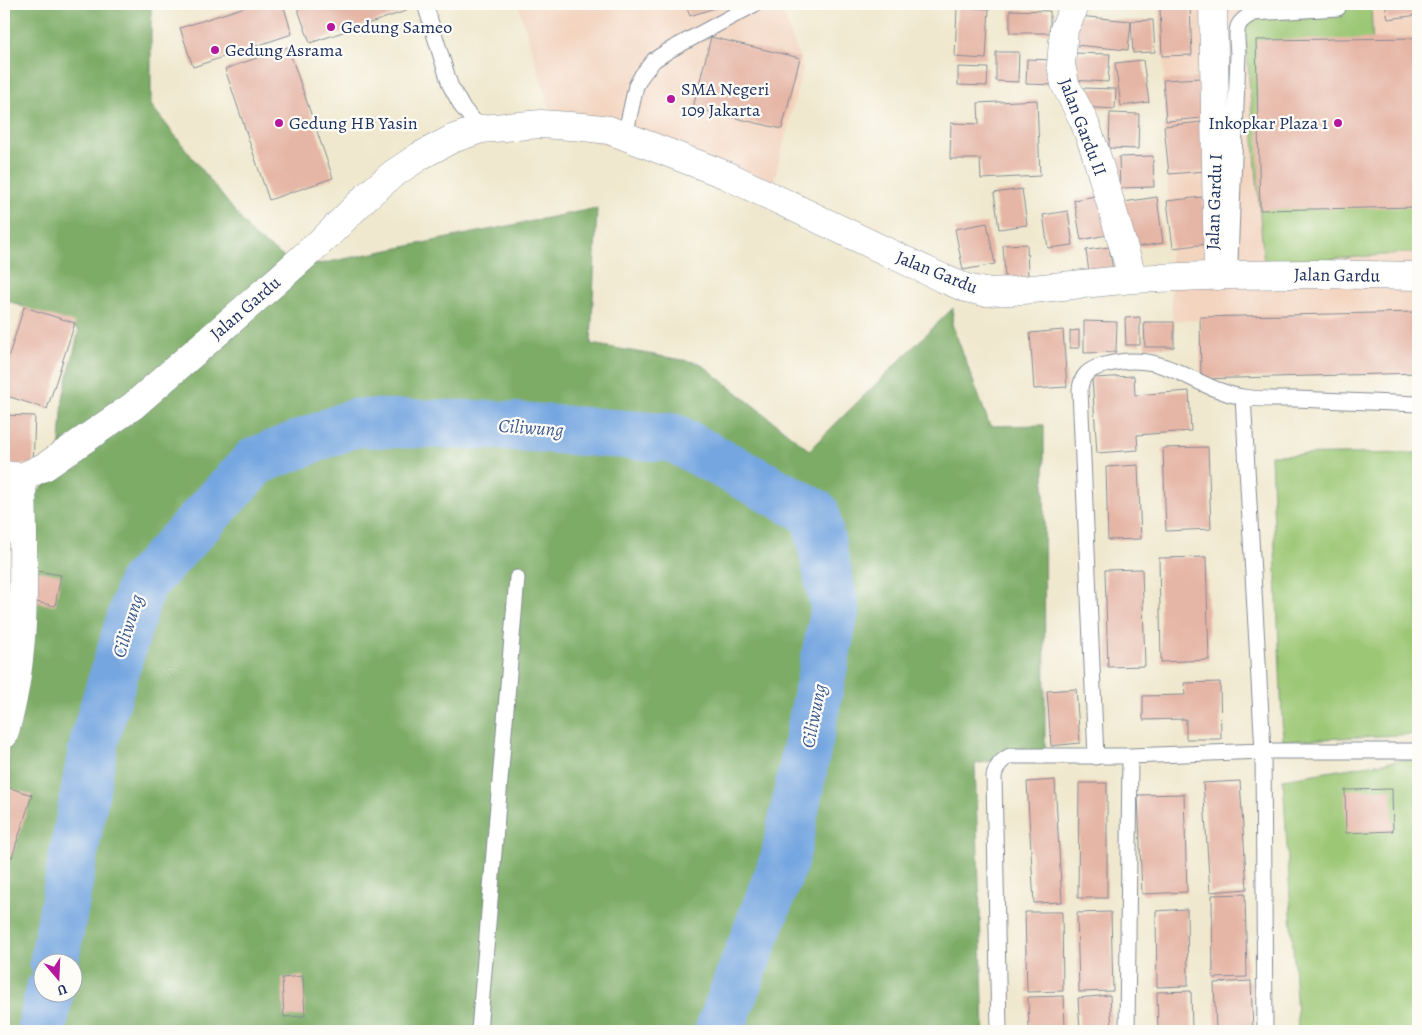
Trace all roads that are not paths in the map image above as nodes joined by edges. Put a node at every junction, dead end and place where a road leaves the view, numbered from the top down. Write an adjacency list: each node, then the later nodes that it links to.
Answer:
1 (424, 4): 6 (lane)
2 (755, 4): 7 (lane)
3 (1076, 4): 10 (street, Jalan Gardu II)
4 (1213, 4): 8 (street)
5 (1338, 8): 8 (lane, Jalan Gardu I)
6 (481, 128): 7 (street, Jalan Gardu); 13 (street, Jalan Gardu)
7 (625, 136): 10 (street, Jalan Gardu)
8 (1224, 275): 9 (street, Jalan Gardu); 10 (street, Jalan Gardu)
9 (1418, 276)
10 (1133, 279)
11 (1243, 397): 12 (lane); 16 (lane); 19 (lane)
12 (1418, 404)
13 (13, 476): 15 (street)
14 (517, 578): 20 (lane)
15 (4, 735)
16 (1263, 751): 17 (lane); 18 (lane); 23 (lane)
17 (1418, 751)
18 (1130, 756): 19 (lane); 22 (lane)
19 (1096, 757): 21 (lane)
20 (479, 1031)
21 (999, 1031)
22 (1127, 1031)
23 (1265, 1031)

